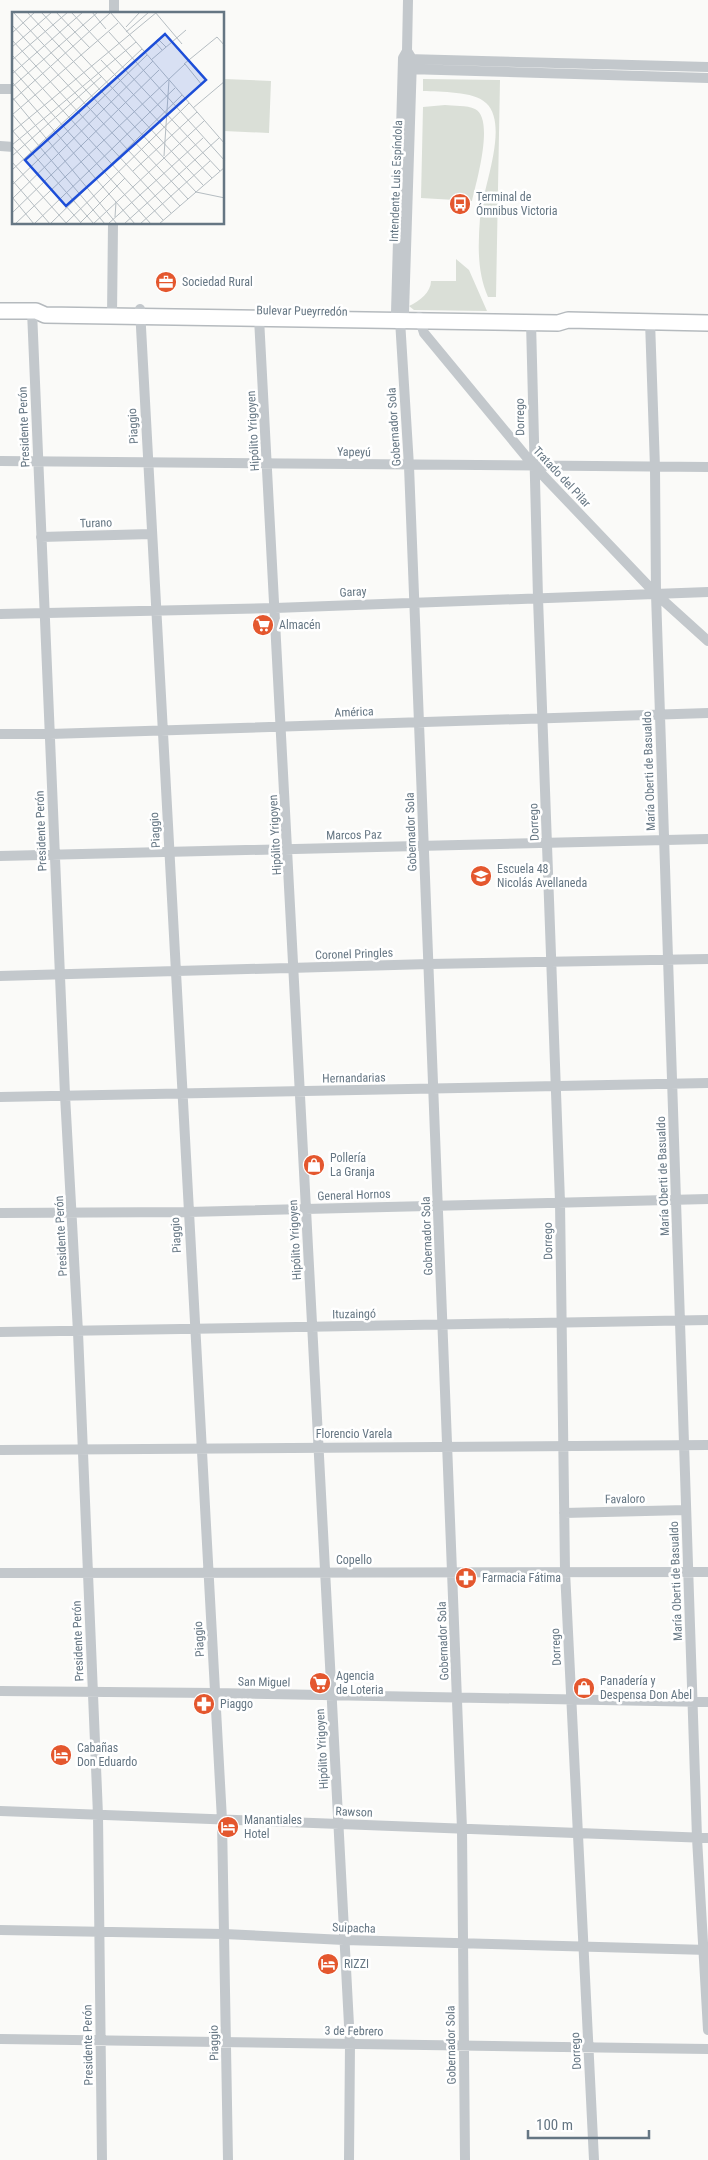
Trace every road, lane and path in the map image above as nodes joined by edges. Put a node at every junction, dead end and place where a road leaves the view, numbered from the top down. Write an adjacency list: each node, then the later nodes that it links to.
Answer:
1 (408, 0): 2 (street, Intendente Luis Espíndola)
2 (407, 61): 3 (street); 9 (street, Intendente Luis Espíndola)
3 (704, 73)
4 (113, 225): 7 (street)
5 (0, 311): 6 (main road, Bulevar Pueyrredón)
6 (34, 311): 7 (main road, Bulevar Pueyrredón); 16 (street, Presidente Perón)
7 (112, 312): 8 (main road, Bulevar Pueyrredón)
8 (140, 312): 9 (main road, Bulevar Pueyrredón); 10 (main road, Bulevar Pueyrredón); 17 (street, Piaggio)
9 (408, 316): 10 (main road, Bulevar Pueyrredón); 11 (main road, Bulevar Pueyrredón); 12 (main road, Bulevar Pueyrredón); 19 (street, Gobernador Sola); 20 (street, Tratado del Pilar)
10 (259, 318): 18 (street, Hipólito Yrigoyen)
11 (568, 320): 12 (main road, Bulevar Pueyrredón); 13 (main road, Bulevar Pueyrredón)
12 (531, 322): 20 (street, Dorrego)
13 (650, 322): 14 (main road, Bulevar Pueyrredón); 22 (street, María Oberti de Basualdo)
14 (708, 323)
15 (0, 461): 16 (street, Yapeyú)
16 (38, 462): 17 (street, Yapeyú); 24 (street, Presidente Perón)
17 (148, 462): 18 (street, Yapeyú); 23 (street, Piaggio)
18 (267, 463): 19 (street, Yapeyú); 29 (street, Hipólito Yrigoyen)
19 (409, 466): 20 (street, Yapeyú); 28 (street, Gobernador Sola)
20 (534, 466): 22 (street, Yapeyú); 26 (street, Tratado del Pilar); 27 (street, Dorrego)
21 (708, 467): 22 (street, Yapeyú)
22 (655, 468): 26 (street, María Oberti de Basualdo)
23 (151, 534): 24 (street, Turano); 30 (street, Piaggio)
24 (41, 537): 32 (street, Presidente Perón)
25 (708, 592): 26 (street, Garay)
26 (656, 594): 27 (street, Garay); 33 (street, Tratado del Pilar); 35 (street, María Oberti de Basualdo)
27 (538, 598): 28 (street, Garay); 36 (street, Dorrego)
28 (415, 602): 29 (street, Garay); 37 (street, Gobernador Sola)
29 (275, 608): 30 (street, Garay); 38 (street, Hipólito Yrigoyen)
30 (156, 611): 32 (street, Garay); 39 (street, Piaggio)
31 (0, 614): 32 (street, Garay)
32 (44, 614): 41 (street, Presidente Perón)
33 (708, 641)
34 (708, 713): 35 (street, América)
35 (660, 714): 36 (street, América); 43 (street, María Oberti de Basualdo)
36 (542, 718): 37 (street, América); 44 (street, Dorrego)
37 (420, 722): 38 (street, América); 45 (street, Gobernador Sola)
38 (282, 727): 39 (street, América); 46 (street, Hipólito Yrigoyen)
39 (162, 731): 41 (street, América); 47 (street, Piaggio)
40 (0, 734): 41 (street, América)
41 (50, 734): 48 (street, Presidente Perón)
42 (708, 839): 43 (street, Marcos Paz)
43 (664, 840): 44 (street, Marcos Paz); 50 (street, María Oberti de Basualdo)
44 (547, 843): 45 (street, Marcos Paz); 52 (street, Dorrego)
45 (424, 846): 46 (street, Marcos Paz); 53 (street, Gobernador Sola)
46 (288, 849): 47 (street, Marcos Paz); 54 (street, Hipólito Yrigoyen)
47 (168, 852): 48 (street, Marcos Paz); 55 (street, Piaggio)
48 (55, 855): 49 (street, Marcos Paz); 56 (street, Presidente Perón)
49 (0, 856)
50 (668, 960): 51 (street, Coronel Pringles); 52 (street, Coronel Pringles); 59 (street, María Oberti de Basualdo)
51 (708, 960)
52 (550, 961): 53 (street, Coronel Pringles); 60 (street, Dorrego)
53 (429, 964): 54 (street, Coronel Pringles); 61 (street, Gobernador Sola)
54 (294, 968): 55 (street, Coronel Pringles); 62 (street, Hipólito Yrigoyen)
55 (175, 972): 56 (street, Coronel Pringles); 63 (street, Piaggio)
56 (60, 975): 57 (street, Coronel Pringles); 64 (street, Presidente Perón)
57 (0, 976)
58 (708, 1083): 59 (street, Hernandarias)
59 (672, 1084): 60 (street, Hernandarias); 66 (street, María Oberti de Basualdo)
60 (556, 1086): 61 (street, Hernandarias); 68 (street, Dorrego)
61 (434, 1089): 62 (street, Hernandarias); 69 (street, Gobernador Sola)
62 (300, 1092): 63 (street, Hernandarias); 70 (street, Hipólito Yrigoyen)
63 (181, 1093): 64 (street, Hernandarias); 72 (street, Piaggio)
64 (65, 1095): 65 (street, Hernandarias); 71 (street, Presidente Perón)
65 (0, 1097)
66 (676, 1199): 67 (street, General Hornos); 68 (street, General Hornos); 74 (street, María Oberti de Basualdo)
67 (708, 1199)
68 (560, 1202): 69 (street, General Hornos); 76 (street, Dorrego)
69 (438, 1206): 70 (street, General Hornos); 77 (street, Gobernador Sola)
70 (306, 1209): 72 (street, General Hornos); 78 (street, Hipólito Yrigoyen)
71 (72, 1212): 72 (street, General Hornos); 73 (street, General Hornos); 81 (street, Presidente Perón)
72 (188, 1212): 79 (street, Piaggio)
73 (0, 1213)
74 (680, 1320): 75 (street, Ituzaingó); 76 (street, Ituzaingó); 82 (street, María Oberti de Basualdo)
75 (708, 1320)
76 (561, 1323): 77 (street, Ituzaingó); 85 (street, Dorrego)
77 (443, 1325): 78 (street, Ituzaingó); 84 (street, Gobernador Sola)
78 (313, 1328): 79 (street, Ituzaingó); 86 (street, Hipólito Yrigoyen)
79 (194, 1330): 81 (street, Ituzaingó); 87 (street, Piaggio)
80 (0, 1332): 81 (street, Ituzaingó)
81 (78, 1332): 88 (street, Presidente Perón)
82 (684, 1445): 83 (street, Florencio Varela); 85 (street, Florencio Varela); 90 (street, María Oberti de Basualdo)
83 (708, 1445)
84 (448, 1446): 85 (street, Florencio Varela); 86 (street, Florencio Varela); 92 (street, Gobernador Sola)
85 (563, 1446): 91 (street, Dorrego)
86 (319, 1447): 87 (street, Florencio Varela); 98 (street, Hipólito Yrigoyen)
87 (200, 1448): 88 (street, Florencio Varela); 97 (street, Piaggio)
88 (83, 1449): 89 (street, Florencio Varela); 99 (street, Presidente Perón)
89 (0, 1450)
90 (686, 1510): 91 (street, Favaloro); 94 (street, María Oberti de Basualdo)
91 (564, 1513): 93 (street, Dorrego)
92 (452, 1572): 93 (street, Copello); 98 (street, Copello); 104 (street, Gobernador Sola)
93 (565, 1572): 94 (street, Copello); 105 (street, Dorrego)
94 (688, 1572): 95 (street, Copello); 106 (street, María Oberti de Basualdo)
95 (708, 1572)
96 (0, 1573): 99 (street, Copello)
97 (207, 1573): 98 (street, Copello); 99 (street, Copello); 102 (street, Piaggio)
98 (325, 1573): 103 (street, Hipólito Yrigoyen)
99 (88, 1574): 101 (street, Presidente Perón)
100 (0, 1691): 101 (street, San Miguel)
101 (93, 1692): 102 (street, San Miguel); 109 (street, Presidente Perón)
102 (214, 1693): 103 (street, San Miguel); 110 (street, Piaggio)
103 (332, 1696): 104 (street, San Miguel); 111 (street, Hipólito Yrigoyen)
104 (457, 1699): 105 (street, San Miguel); 112 (street, Gobernador Sola)
105 (571, 1700): 106 (street, San Miguel); 113 (street, Dorrego)
106 (692, 1702): 107 (street, San Miguel); 114 (street, María Oberti de Basualdo)
107 (708, 1702)
108 (0, 1811): 109 (street, Rawson)
109 (98, 1815): 110 (street, Rawson); 117 (street, Presidente Perón)
110 (222, 1820): 111 (street, Rawson); 118 (street, Piaggio)
111 (339, 1824): 112 (street, Rawson); 119 (street, Hipólito Yrigoyen)
112 (462, 1829): 113 (street, Rawson); 120 (street, Gobernador Sola)
113 (578, 1833): 114 (street, Rawson); 121 (street, Dorrego)
114 (697, 1838): 115 (street, Rawson); 122 (street, María Oberti de Basualdo)
115 (708, 1838)
116 (0, 1930): 117 (street, Suipacha)
117 (99, 1931): 118 (street, Suipacha); 125 (street, Presidente Perón)
118 (224, 1934): 119 (street, Suipacha); 126 (street, Piaggio)
119 (344, 1940): 120 (street, Suipacha); 127 (street, Hipólito Yrigoyen)
120 (463, 1943): 121 (street, Suipacha); 128 (street, Gobernador Sola)
121 (583, 1946): 122 (street, Suipacha); 129 (street, Dorrego)
122 (706, 1950): 123 (street, María Oberti de Basualdo)
123 (708, 2030)
124 (0, 2039): 125 (street, 3 de Febrero)
125 (100, 2040): 126 (street, 3 de Febrero); 131 (street, Presidente Perón)
126 (227, 2042): 127 (street, 3 de Febrero); 132 (street, Piaggio)
127 (350, 2044): 128 (street, 3 de Febrero); 133 (street, Hipólito Yrigoyen)
128 (463, 2045): 129 (street, 3 de Febrero); 134 (street, Gobernador Sola)
129 (588, 2047): 130 (street, 3 de Febrero); 135 (street, Dorrego)
130 (708, 2049)
131 (102, 2160)
132 (228, 2160)
133 (350, 2160)
134 (465, 2160)
135 (594, 2160)

